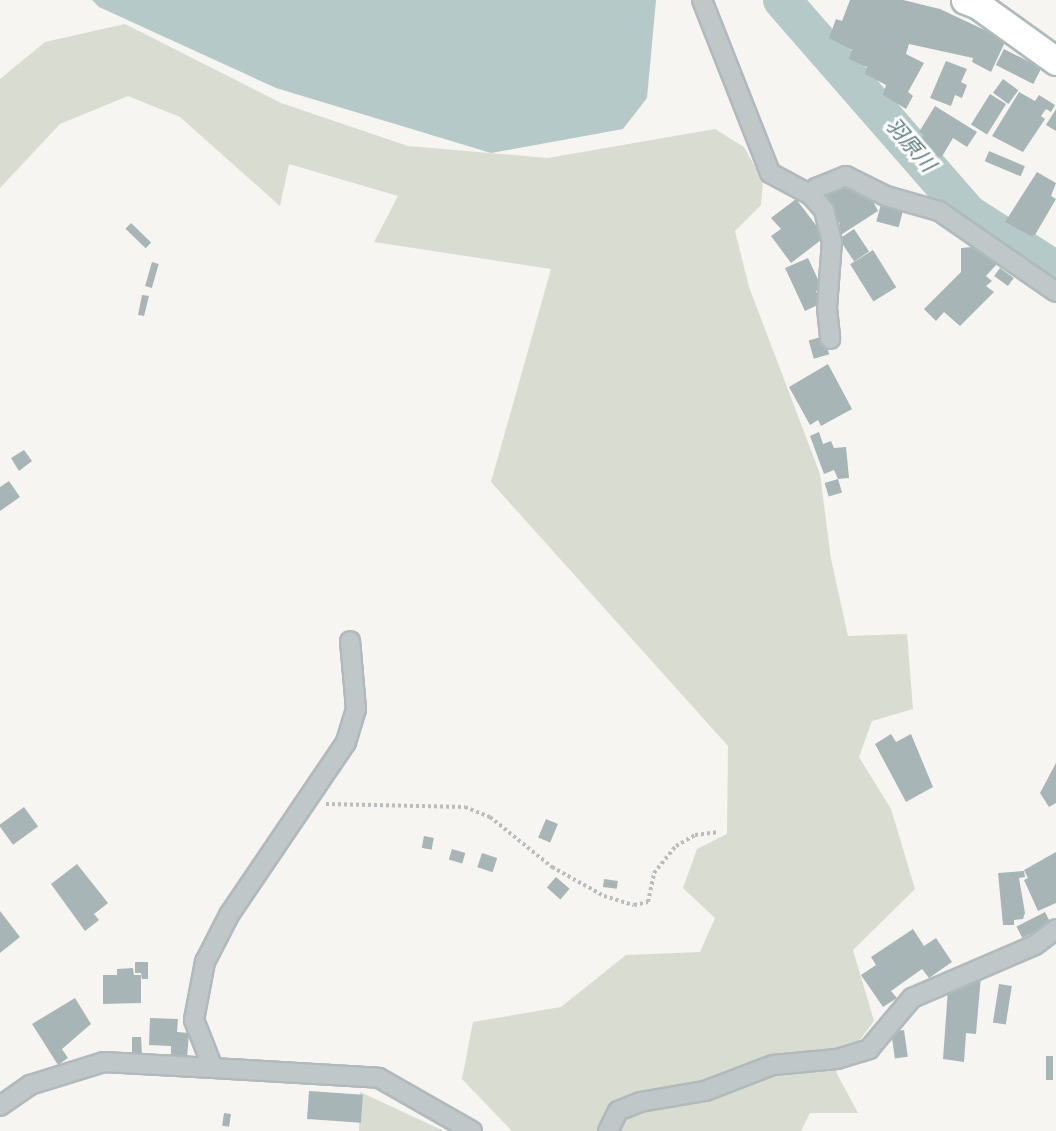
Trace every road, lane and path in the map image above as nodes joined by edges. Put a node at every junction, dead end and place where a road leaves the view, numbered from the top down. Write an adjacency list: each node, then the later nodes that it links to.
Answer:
1 (702, 0): 4 (street)
2 (964, 0): 3 (main road)
3 (1056, 61)
4 (811, 195): 5 (street); 6 (street)
5 (1056, 292)
6 (830, 339)
7 (350, 642): 8 (street)
8 (305, 803): 9 (path); 11 (street)
9 (718, 832)
10 (1056, 929): 14 (street)
11 (213, 1068): 12 (street); 13 (street)
12 (0, 1106)
13 (472, 1131)
14 (608, 1131)

